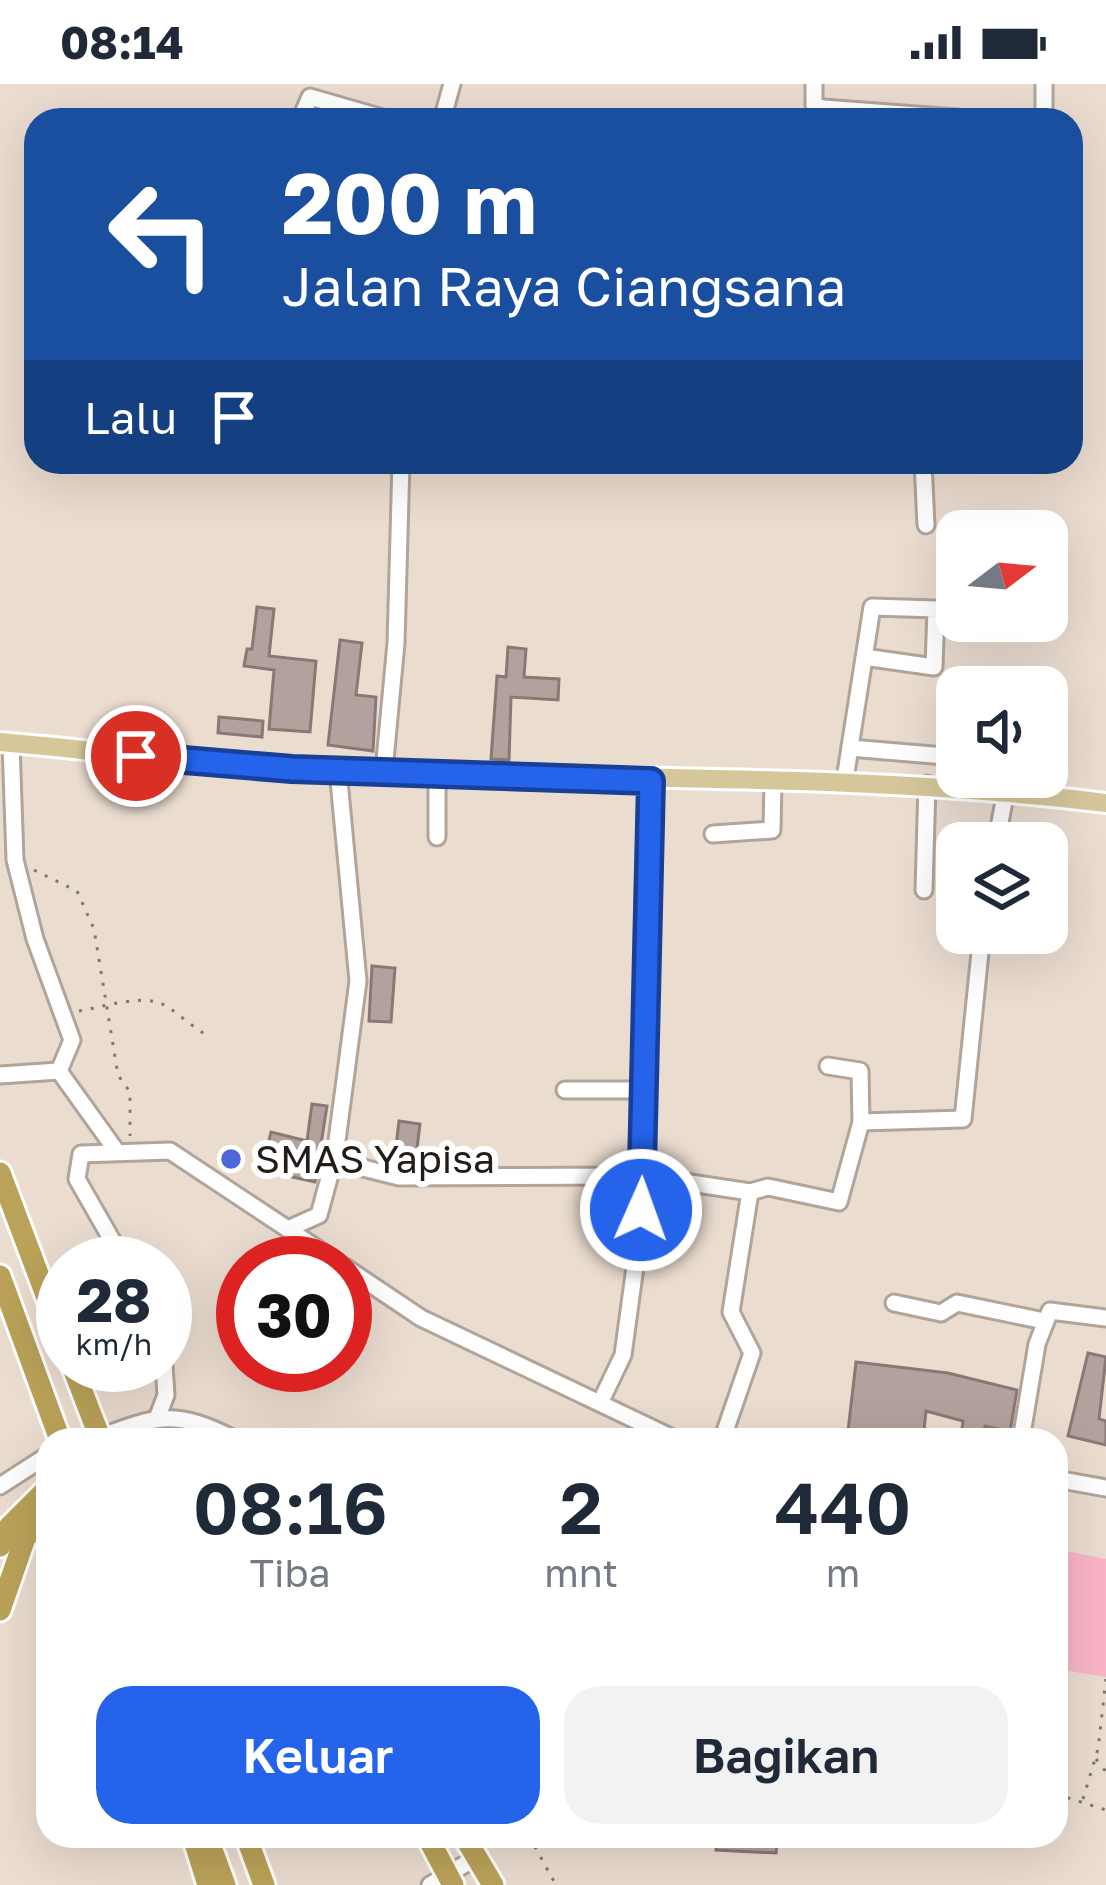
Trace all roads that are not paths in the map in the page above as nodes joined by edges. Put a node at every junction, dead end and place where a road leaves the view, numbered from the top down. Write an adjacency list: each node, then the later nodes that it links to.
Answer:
1 (305, 108): 2 (street)
2 (344, 108)
3 (401, 474): 11 (street)
4 (924, 474): 5 (street)
5 (926, 525)
6 (864, 657): 6 (street); 8 (street)
7 (5, 742): 10 (main road); 25 (street)
8 (850, 748): 9 (street); 13 (street)
9 (936, 755)
10 (338, 770): 11 (main road); 31 (street)
11 (383, 771): 12 (main road)
12 (437, 773): 15 (main road); 21 (street)
13 (845, 779): 14 (main road); 16 (main road)
14 (773, 780): 15 (main road); 20 (street)
15 (651, 781): 28 (street)
16 (927, 784): 17 (main road); 22 (street)
17 (936, 785)
18 (1064, 798): 19 (main road)
19 (1106, 803)
20 (713, 834)
21 (437, 837)
22 (924, 890)
23 (980, 954): 29 (street)
24 (828, 1066): 29 (street)
25 (59, 1071): 26 (street); 30 (street)
26 (0, 1075)
27 (565, 1090): 28 (street)
28 (642, 1090): 33 (street)
29 (861, 1123): 34 (street)
30 (122, 1149): 35 (street); 36 (street)
31 (335, 1156): 33 (street); 35 (street)
32 (0, 1173): 38 (highway)
33 (644, 1176): 34 (street); 46 (street)
34 (750, 1192): 53 (street)
35 (288, 1229): 37 (street)
36 (110, 1236)
37 (298, 1236)
38 (36, 1268)
39 (0, 1276): 48 (highway)
40 (372, 1285): 46 (street)
41 (894, 1303): 43 (street)
42 (1106, 1318): 43 (street)
43 (1044, 1321): 54 (street)
44 (81, 1392): 49 (highway)
45 (166, 1392): 47 (street)
46 (600, 1403): 52 (street)
47 (158, 1416): 50 (street); 51 (street)
48 (56, 1428)
49 (93, 1428)
50 (114, 1428)
51 (212, 1428)
52 (652, 1428)
53 (726, 1428)
54 (1023, 1428)
55 (36, 1464): 57 (street)
56 (1068, 1481): 58 (street)
57 (0, 1486)
58 (1106, 1488)
59 (36, 1500): 61 (highway)
60 (36, 1527): 62 (highway)
61 (0, 1546)
62 (0, 1610)
63 (196, 1848): 70 (highway)
64 (211, 1848): 71 (highway)
65 (250, 1848): 72 (highway)
66 (431, 1848): 69 (highway)
67 (471, 1848): 68 (highway)
68 (477, 1857): 69 (street); 73 (highway)
69 (444, 1882)
70 (208, 1885)
71 (225, 1885)
72 (264, 1885)
73 (493, 1885)

